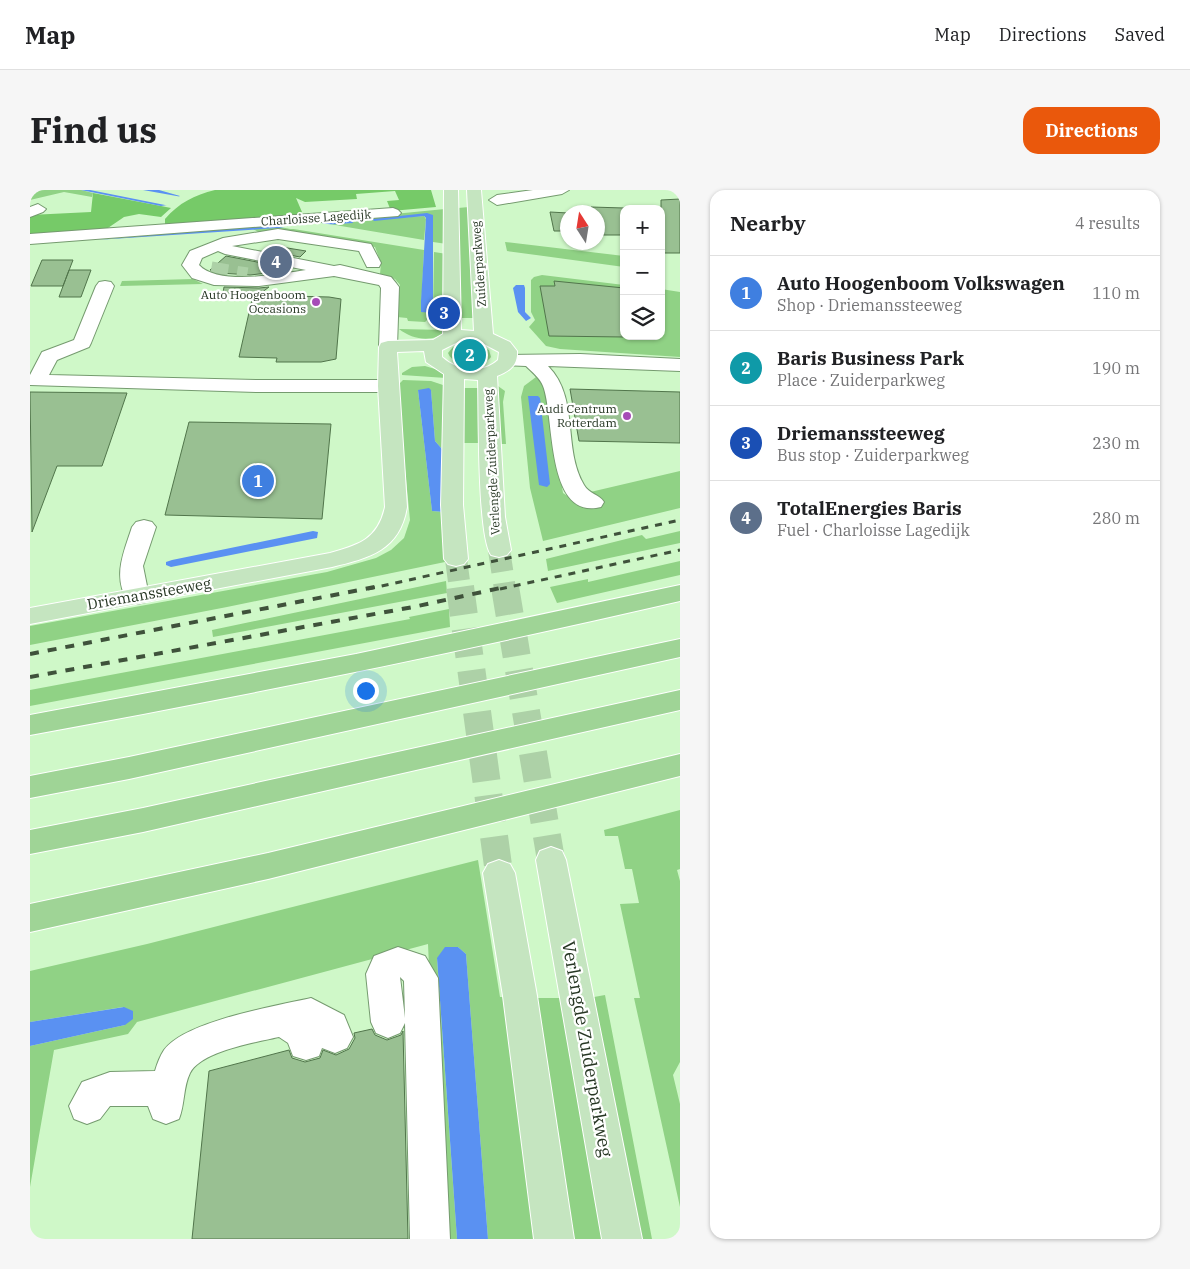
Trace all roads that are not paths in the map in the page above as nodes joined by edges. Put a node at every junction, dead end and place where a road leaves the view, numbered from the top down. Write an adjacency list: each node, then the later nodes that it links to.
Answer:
1 (451, 190): 16 (main road, Zuiderparkweg)
2 (474, 190): 15 (main road, Zuiderparkweg)
3 (562, 190): 4 (street)
4 (545, 191): 5 (street)
5 (497, 200)
6 (393, 213): 7 (street, Charloisse Lagedijk)
7 (242, 231): 8 (street, Charloisse Lagedijk); 9 (street); 13 (street)
8 (30, 239)
9 (215, 247): 10 (street); 12 (street)
10 (190, 262): 11 (street); 12 (street)
11 (211, 270)
12 (340, 270): 13 (street)
13 (374, 273): 20 (street, Driemanssteeweg)
14 (105, 286): 20 (street)
15 (484, 338): 16 (main road); 17 (main road)
16 (441, 348): 20 (main road); 22 (main road)
17 (508, 356): 18 (street); 19 (street); 23 (main road)
18 (580, 360): 19 (street); 21 (street)
19 (532, 362): 24 (street)
20 (388, 365): 29 (main road, Driemanssteeweg)
21 (680, 365)
22 (454, 372): 23 (main road); 27 (main road)
23 (487, 373): 26 (main road, Verlengde Zuiderparkweg)
24 (593, 502)
25 (144, 527): 29 (street)
26 (498, 550)
27 (456, 560)
28 (680, 592): 33 (highway)
29 (137, 596): 30 (main road, Driemanssteeweg)
30 (30, 616)
31 (680, 648): 35 (highway)
32 (680, 700): 38 (highway)
33 (30, 725)
34 (675, 765): 41 (highway)
35 (129, 768): 36 (highway); 37 (highway)
36 (30, 775)
37 (30, 787)
38 (30, 842)
39 (551, 860): 47 (main road, Verlengde Zuiderparkweg)
40 (499, 873): 46 (main road)
41 (30, 918)
42 (388, 1022): 45 (street)
43 (308, 1034): 44 (street)
44 (87, 1106)
45 (430, 1239)
46 (554, 1239)
47 (622, 1239)

